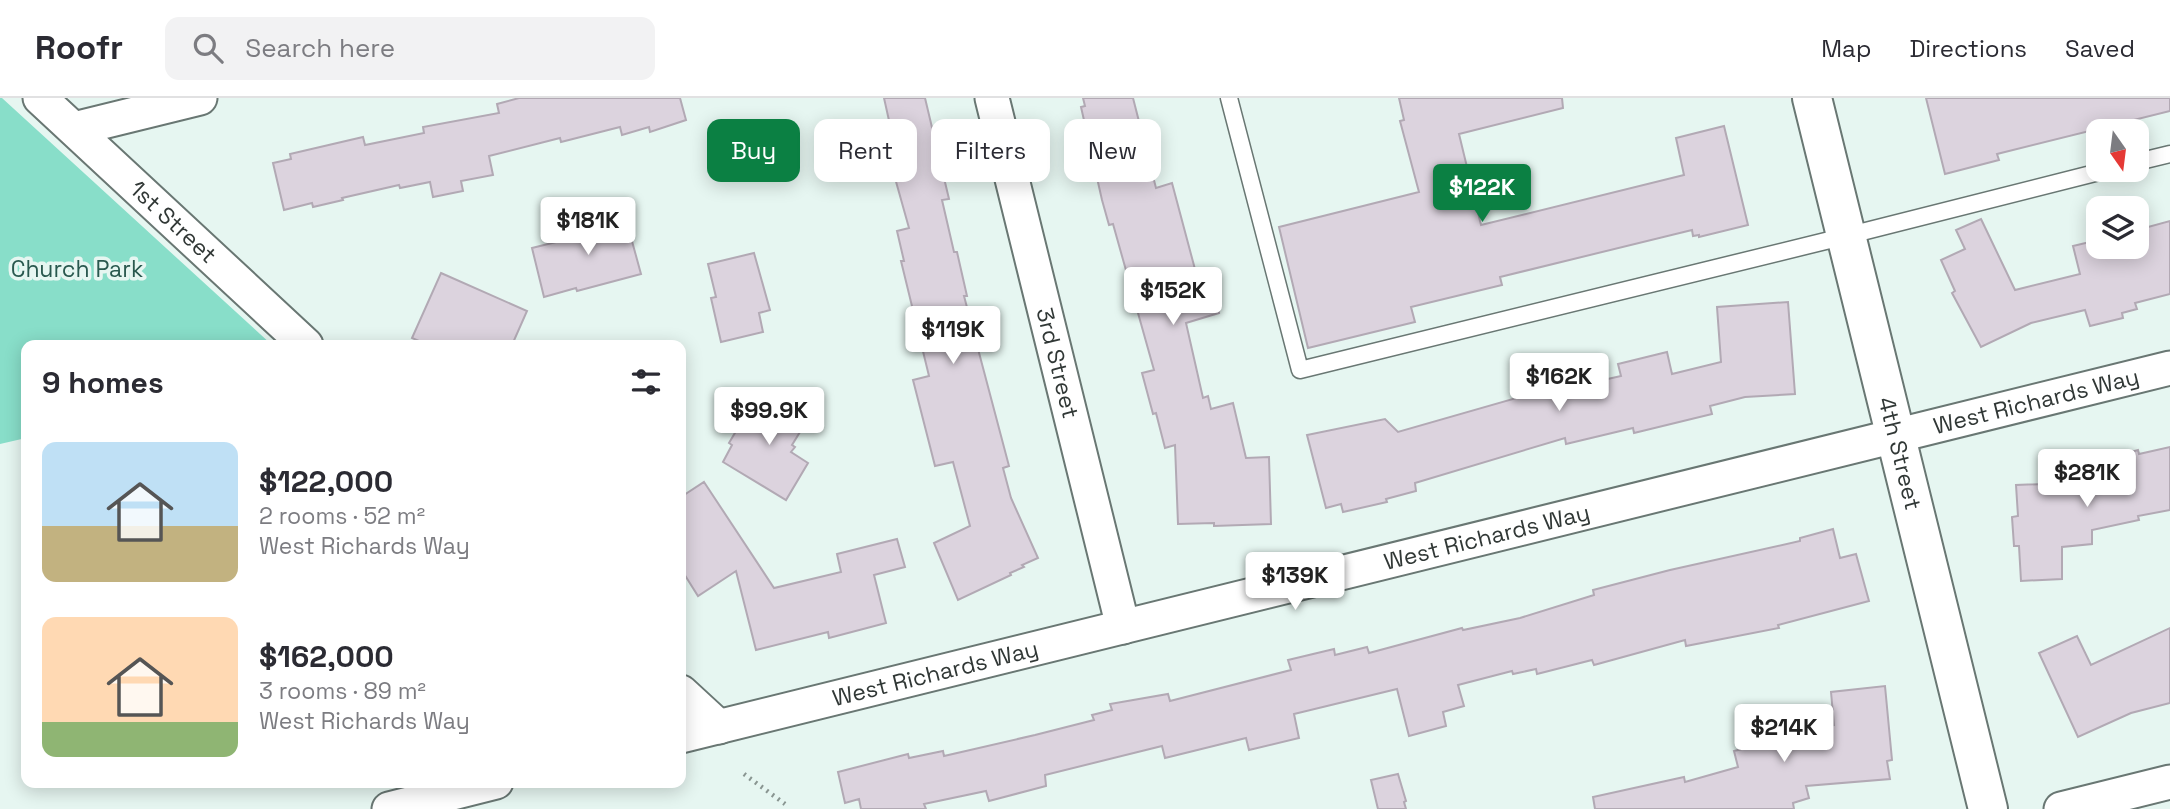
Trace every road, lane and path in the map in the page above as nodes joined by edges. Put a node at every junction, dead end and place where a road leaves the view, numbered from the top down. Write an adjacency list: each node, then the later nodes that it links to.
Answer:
1 (40, 98): 6 (street, 1st Street)
2 (200, 98): 6 (street)
3 (992, 98): 14 (street, 3rd Street)
4 (1229, 98): 10 (lane)
5 (1812, 98): 10 (street, 4th Street)
6 (74, 129): 11 (street, 1st Street)
7 (2170, 154): 8 (lane)
8 (2149, 159)
9 (2086, 175): 10 (lane)
10 (1846, 236): 13 (street, 4th Street)
11 (301, 340)
12 (2170, 368): 13 (street, West Richards Way)
13 (1896, 436): 14 (street, West Richards Way); 23 (street, 4th Street)
14 (1123, 627): 16 (street, West Richards Way)
15 (686, 697): 16 (street)
16 (719, 727): 17 (street, West Richards Way)
17 (686, 735)
18 (744, 774): 21 (path)
19 (2170, 782): 24 (street)
20 (472, 788): 22 (street)
21 (785, 804)
22 (388, 809)
23 (1988, 809)
24 (2061, 809)

